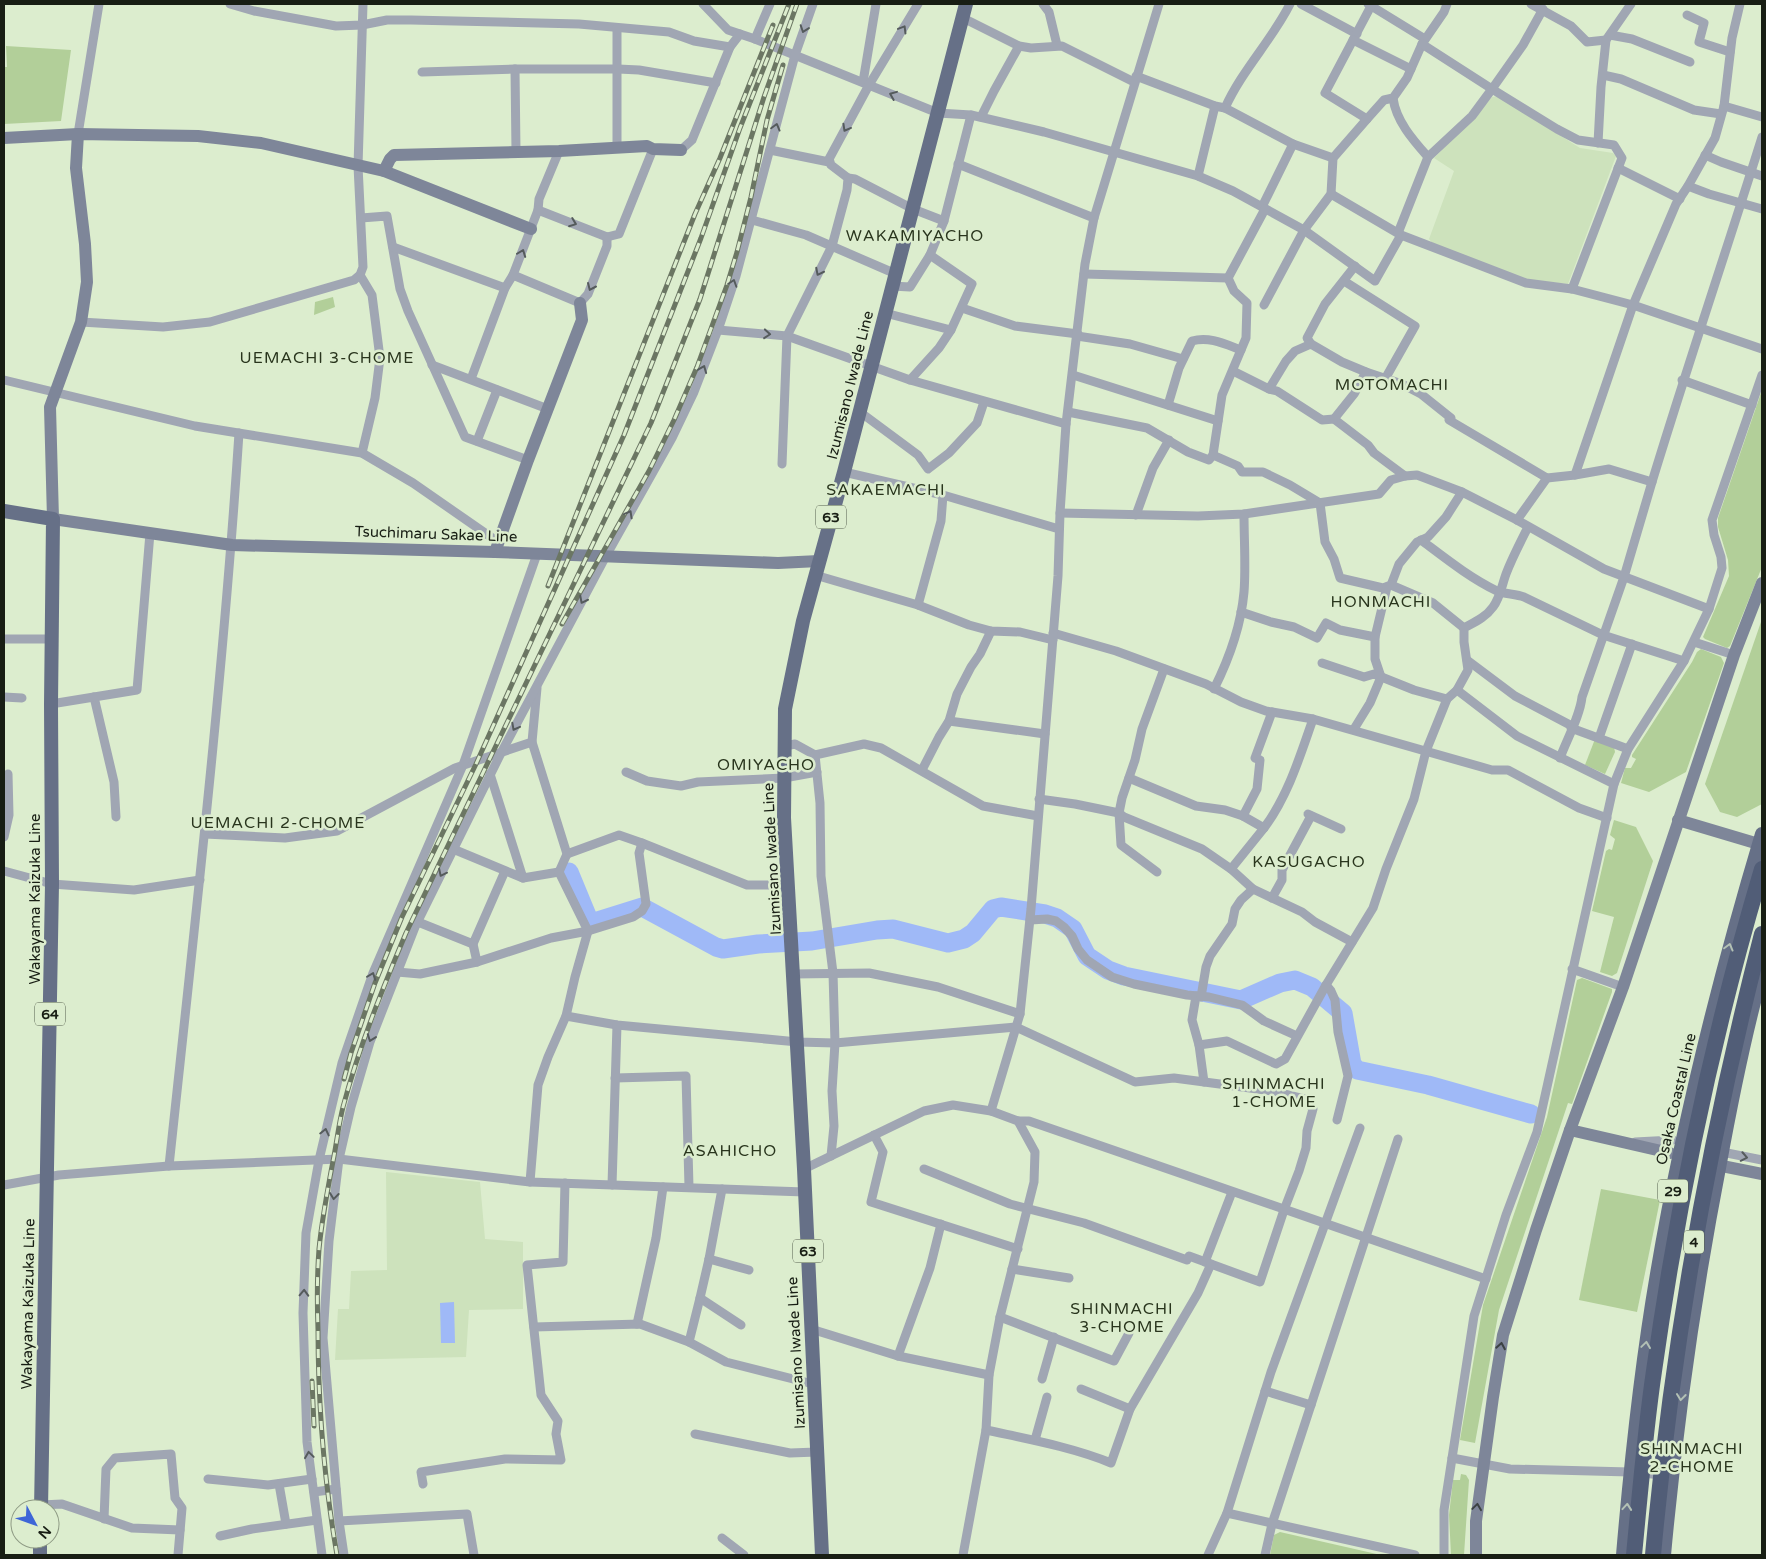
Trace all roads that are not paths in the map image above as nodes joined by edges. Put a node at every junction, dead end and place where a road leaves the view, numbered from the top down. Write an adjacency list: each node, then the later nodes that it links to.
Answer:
1 (99, 4): 53 (street)
2 (230, 4): 22 (street)
3 (362, 4): 22 (street)
4 (703, 4): 24 (street)
5 (770, 4): 26 (street)
6 (813, 4): 33 (street, one-way to 33)
7 (876, 4): 42 (street)
8 (918, 4): 42 (street, one-way to 8)
9 (966, 4): 21 (main road, Izumisano Iwade Line / 63)
10 (1159, 4): 40 (street)
11 (1290, 4): 46 (street)
12 (1301, 4): 25 (street)
13 (1447, 4): 28 (street)
14 (1630, 4): 27 (street)
15 (1740, 4): 32 (street)
16 (1369, 5): 19 (street); 25 (street)
17 (1536, 5): 27 (street); 43 (street)
18 (1047, 6): 29 (street)
19 (1383, 8): 28 (street)
20 (1687, 15): 32 (street)
21 (963, 18): 30 (street); 48 (main road, Izumisano Iwade Line / 63)
22 (362, 25): 23 (street); 70 (street)
23 (617, 28): 31 (street); 36 (street)
24 (740, 34): 26 (street); 31 (street)
25 (1355, 37): 37 (street); 52 (street)
26 (755, 38): 33 (street)
27 (1608, 38): 34 (street); 39 (street)
28 (1424, 41): 37 (street); 43 (street)
29 (1057, 45): 30 (street); 40 (street)
30 (1019, 46): 50 (street)
31 (730, 47): 41 (street)
32 (1730, 52): 47 (street)
33 (795, 55): 42 (street); 61 (street, one-way to 33)
34 (1690, 62)
35 (515, 69): 36 (street); 38 (street); 63 (street)
36 (618, 69): 41 (street); 58 (street)
37 (1411, 69): 44 (street)
38 (422, 72)
39 (1602, 76): 47 (street); 56 (street)
40 (1135, 79): 45 (street); 64 (street)
41 (716, 83): 60 (street)
42 (866, 84): 48 (street, one-way to 42); 68 (street, one-way to 68)
43 (1492, 89): 56 (street); 66 (street)
44 (1393, 98): 52 (street); 66 (street)
45 (1215, 106): 46 (street); 74 (street)
46 (1225, 108): 57 (street)
47 (1723, 110): 51 (street); 65 (street)
48 (938, 113): 49 (street); 82 (main road, Izumisano Iwade Line / 63)
49 (971, 115): 50 (street); 69 (street)
50 (981, 117): 64 (street)
51 (1762, 117)
52 (1367, 119): 67 (street)
53 (78, 134): 54 (street); 70 (street); 110 (street)
54 (4, 138)
55 (1762, 138): 73 (street)
56 (1598, 143): 71 (street)
57 (1293, 144): 67 (street); 81 (street)
58 (617, 148): 59 (street); 62 (street)
59 (653, 149): 60 (street); 92 (street)
60 (681, 150)
61 (770, 150): 68 (street); 87 (street)
62 (558, 151): 63 (street); 84 (street)
63 (516, 152): 72 (street)
64 (1113, 152): 74 (street); 86 (street)
65 (1705, 155): 73 (street); 77 (street)
66 (1428, 157): 91 (street)
67 (1333, 158): 78 (street)
68 (830, 162): 76 (street)
69 (958, 164): 86 (street); 88 (street)
70 (358, 166): 72 (street); 85 (street)
71 (1618, 168): 79 (street); 104 (street)
72 (384, 171): 89 (street)
73 (1751, 172): 75 (street); 80 (street)
74 (1198, 176): 81 (street)
75 (1762, 176)
76 (848, 178): 82 (street); 93 (street)
77 (1688, 186): 79 (street); 80 (street)
78 (1331, 194): 90 (street); 91 (street)
79 (1680, 199): 107 (street)
80 (1742, 203): 83 (street); 111 (street)
81 (1264, 208): 90 (street); 100 (street)
82 (913, 209): 88 (street); 101 (main road, Izumisano Iwade Line / 63)
83 (1762, 209)
84 (538, 210): 89 (street); 92 (street, one-way to 92)
85 (362, 218): 94 (street); 98 (street)
86 (1094, 218): 97 (street)
87 (752, 220): 93 (street); 112 (street, one-way to 87)
88 (944, 221): 95 (street)
89 (531, 229): 99 (street, one-way to 89)
90 (1304, 230): 96 (street); 106 (street)
91 (1400, 234): 96 (street); 104 (street)
92 (607, 237): 105 (street, one-way to 105)
93 (832, 246): 101 (street); 115 (street, one-way to 115)
94 (393, 247): 103 (street); 120 (street)
95 (930, 255): 101 (street); 108 (street)
96 (1355, 266): 102 (street)
97 (1084, 274): 100 (street); 114 (street)
98 (360, 275): 110 (street); 146 (street)
99 (513, 276): 103 (street); 105 (street)
100 (1228, 278): 118 (street)
101 (894, 280): 109 (main road, Izumisano Iwade Line / 63)
102 (1344, 281): 116 (street); 127 (street)
103 (505, 288): 126 (street)
104 (1572, 289): 107 (street)
105 (580, 303): 137 (street)
106 (1264, 305)
107 (1633, 305): 111 (street); 151 (street)
108 (962, 308): 113 (street); 114 (street)
109 (885, 313): 113 (street); 121 (main road, Izumisano Iwade Line / 63)
110 (81, 322): 133 (street)
111 (1700, 329): 117 (street); 130 (street)
112 (718, 330): 115 (street, one-way to 115); 171 (street, one-way to 112)
113 (951, 330): 129 (street)
114 (1078, 335): 119 (street); 124 (street)
115 (787, 336): 121 (street); 149 (street)
116 (1311, 344): 123 (street); 131 (street)
117 (1762, 349)
118 (1241, 350): 119 (street); 122 (street)
119 (1183, 360): 135 (street)
120 (432, 365): 126 (street); 145 (street)
121 (871, 366): 129 (street); 139 (main road, Izumisano Iwade Line / 63)
122 (1233, 372): 131 (street); 141 (street)
123 (1366, 372): 127 (street); 140 (street)
124 (1072, 375): 135 (street); 138 (street)
125 (1762, 375): 136 (street)
126 (471, 379): 132 (street)
127 (1385, 379): 153 (street)
128 (4, 380): 133 (street)
129 (910, 380): 134 (street)
130 (1682, 380): 136 (street); 154 (street)
131 (1269, 389): 140 (street)
132 (497, 390): 137 (street); 145 (street)
133 (56, 392): 143 (street); 162 (street)
134 (984, 402): 139 (street); 142 (street)
135 (1168, 405): 141 (street)
136 (1752, 405): 179 (street)
137 (548, 409): 148 (street)
138 (1068, 410): 142 (street); 144 (street)
139 (860, 412): 150 (main road, Izumisano Iwade Line / 63)
140 (1334, 419): 152 (street)
141 (1218, 421): 147 (street)
142 (1066, 424): 159 (street)
143 (239, 433): 146 (street); 168 (street)
144 (1169, 440): 147 (street); 161 (street)
145 (477, 441): 148 (street)
146 (362, 453): 169 (street)
147 (1213, 455): 157 (street)
148 (528, 460): 169 (street)
149 (782, 464)
150 (844, 472): 156 (street); 172 (main road, Izumisano Iwade Line / 63)
151 (1575, 475): 153 (street); 154 (street)
152 (1405, 476): 155 (street); 157 (street)
153 (1547, 478): 163 (street)
154 (1652, 482): 174 (street)
155 (1462, 492): 163 (street); 167 (street)
156 (943, 495): 165 (street); 178 (street)
157 (1320, 503): 160 (street); 176 (street)
158 (4, 511): 162 (main road)
159 (1060, 513): 161 (street); 165 (street)
160 (1244, 514): 161 (street); 180 (street)
161 (1136, 515)
162 (53, 519): 166 (street, Tsuchimaru Sakae Line); 187 (main road, Wakayama Kaizuka Line / 64)
163 (1516, 520): 164 (street)
164 (1528, 527): 174 (street); 177 (street)
165 (1059, 529): 184 (street)
166 (150, 534): 168 (street, Tsuchimaru Sakae Line); 199 (street)
167 (1421, 540): 176 (street); 177 (street)
168 (232, 545): 169 (street, Tsuchimaru Sakae Line); 237 (street)
169 (497, 547): 170 (street, Tsuchimaru Sakae Line)
170 (537, 554): 171 (street, Tsuchimaru Sakae Line); 218 (street)
171 (606, 556): 172 (street, Tsuchimaru Sakae Line); 196 (street, one-way to 196)
172 (819, 561): 173 (main road, Izumisano Iwade Line / 63)
173 (815, 575): 178 (street); 212 (main road, Izumisano Iwade Line / 63)
174 (1624, 577): 179 (street); 183 (street)
175 (1762, 583): 190 (street)
176 (1389, 586): 181 (street); 185 (street)
177 (1500, 593): 181 (street); 183 (street)
178 (918, 605): 182 (street)
179 (1709, 608): 188 (street)
180 (1241, 612): 185 (street); 197 (street)
181 (1464, 628): 191 (street)
182 (991, 631): 184 (street); 206 (street)
183 (1603, 635): 189 (street); 207 (street)
184 (1053, 637): 194 (street); 209 (street)
185 (1376, 637): 195 (street)
186 (4, 639): 187 (street)
187 (51, 639): 203 (main road, Wakayama Kaizuka Line / 64)
188 (1694, 642): 190 (street); 192 (street)
189 (1632, 644): 192 (street); 210 (street)
190 (1734, 655): 234 (street)
191 (1467, 660): 198 (street); 207 (street)
192 (1684, 661): 213 (street)
193 (1322, 663): 195 (street)
194 (1164, 669): 197 (street); 225 (street)
195 (1381, 677): 202 (street); 208 (street)
196 (538, 685): 211 (street); 215 (street, one-way to 215)
197 (1214, 689): 204 (street)
198 (1457, 690): 202 (street); 217 (street)
199 (94, 697): 203 (street); 232 (street)
200 (4, 698): 201 (street)
201 (22, 698)
202 (1447, 699): 214 (street)
203 (51, 704): 252 (main road, Wakayama Kaizuka Line / 64)
204 (1272, 712): 205 (street); 231 (street)
205 (1313, 718): 208 (street); 235 (street)
206 (950, 721): 209 (street); 219 (street)
207 (1572, 727): 210 (street); 217 (street)
208 (1354, 729): 214 (street)
209 (1045, 734): 228 (street)
210 (1599, 738): 213 (street)
211 (532, 742): 215 (street); 242 (street)
212 (785, 746): 216 (street); 224 (main road, Izumisano Iwade Line / 63)
213 (1628, 749): 226 (street)
214 (1426, 751): 233 (street); 259 (street)
215 (501, 753): 218 (street); 223 (street)
216 (815, 755): 219 (street); 221 (street)
217 (1560, 758): 226 (street)
218 (463, 765): 237 (street); 293 (street, one-way to 218)
219 (922, 770): 230 (street)
220 (626, 772): 224 (street)
221 (817, 772): 224 (street); 264 (street)
222 (8, 774): 227 (street)
223 (490, 774): 241 (street); 249 (street)
224 (784, 778): 251 (main road, Izumisano Iwade Line / 63)
225 (1129, 778): 229 (street); 231 (street)
226 (1614, 784): 233 (street)
227 (6, 786): 238 (street)
228 (1039, 799): 229 (street); 230 (street)
229 (1119, 813): 243 (street); 248 (street)
230 (1038, 816): 255 (street)
231 (1243, 816): 235 (street)
232 (116, 817)
233 (1607, 818): 262 (street)
234 (1678, 820): 239 (street); 268 (street)
235 (1264, 828): 243 (street)
236 (1341, 829): 254 (street)
237 (205, 834): 250 (street)
238 (4, 837)
239 (1761, 842): 346 (main road, Osaka Coastal Line / 29, one-way to 239)
240 (642, 843): 242 (street); 251 (street); 257 (street)
241 (454, 849): 246 (street); 256 (street, one-way to 256)
242 (567, 854): 247 (street)
243 (1231, 869): 253 (street)
244 (1762, 869): 378 (highway, 4, bridge)
245 (4, 871): 252 (street)
246 (505, 871): 249 (street); 260 (street)
247 (559, 872): 249 (street); 257 (street)
248 (1157, 872)
249 (523, 878)
250 (200, 880): 252 (street); 295 (street)
251 (788, 881): 266 (main road, Izumisano Iwade Line / 63)
252 (52, 884): 300 (main road, Wakayama Kaizuka Line / 64)
253 (1253, 889): 254 (street); 269 (street)
254 (1272, 898): 259 (street)
255 (1030, 915): 269 (street); 270 (street)
256 (418, 922): 260 (street); 263 (street)
257 (588, 931): 261 (street); 271 (street)
258 (1762, 934): 379 (highway, 4, bridge)
259 (1352, 942): 267 (street)
260 (473, 944): 261 (street)
261 (477, 962): 263 (street)
262 (1572, 969): 268 (street); 321 (street)
263 (397, 972): 292 (street, one-way to 292)
264 (833, 972): 266 (street); 270 (street); 276 (street)
265 (1762, 972): 347 (main road, one-way to 347)
266 (794, 974): 275 (main road, Izumisano Iwade Line / 63)
267 (1325, 987): 274 (street); 281 (street)
268 (1623, 987): 284 (street)
269 (1201, 994): 274 (street); 277 (street)
270 (1020, 1014): 273 (street)
271 (566, 1016): 272 (street); 301 (street)
272 (616, 1025): 275 (street); 278 (street)
273 (1016, 1027): 276 (street); 279 (street); 280 (street)
274 (1297, 1036): 277 (street)
275 (798, 1042): 276 (street); 297 (main road, Izumisano Iwade Line / 63)
276 (836, 1043): 291 (street)
277 (1199, 1045): 279 (street)
278 (615, 1078): 304 (street); 306 (street)
279 (1204, 1082): 311 (street)
280 (991, 1111): 282 (street); 285 (street)
281 (1337, 1120)
282 (1018, 1121): 309 (street); 310 (street)
283 (1360, 1128): 313 (street)
284 (1570, 1130): 288 (street); 345 (street, one-way to 284)
285 (874, 1135): 291 (street); 312 (street)
286 (1398, 1140): 314 (street)
287 (1673, 1140): 288 (street)
288 (1622, 1142): 289 (street)
289 (1670, 1153)
290 (1727, 1153): 294 (street, one-way to 294)
291 (831, 1156): 297 (street)
292 (339, 1159): 293 (street); 301 (street); 352 (street, one-way to 352)
293 (319, 1160): 295 (street); 349 (street, one-way to 293)
294 (1762, 1160)
295 (169, 1166): 300 (street)
296 (1722, 1166): 299 (street)
297 (804, 1169): 308 (main road, Izumisano Iwade Line / 63)
298 (924, 1169): 310 (street)
299 (1762, 1174)
300 (47, 1176): 303 (street); 354 (main road, Wakayama Kaizuka Line / 64)
301 (530, 1182): 302 (street)
302 (565, 1183): 304 (street); 326 (street)
303 (4, 1185)
304 (612, 1185): 305 (street)
305 (663, 1187): 306 (street); 324 (street)
306 (689, 1187): 307 (street)
307 (722, 1189): 308 (street); 316 (street)
308 (805, 1192): 327 (main road, Izumisano Iwade Line / 63)
309 (1232, 1192): 311 (street); 317 (street)
310 (1028, 1208): 315 (street); 317 (street)
311 (1284, 1210): 313 (street); 317 (street)
312 (941, 1224): 315 (street); 331 (street)
313 (1325, 1224): 314 (street); 336 (street)
314 (1366, 1238): 321 (street); 338 (street)
315 (1018, 1249): 319 (street)
316 (710, 1259): 318 (street); 322 (street)
317 (1208, 1263): 339 (street)
318 (750, 1270)
319 (1012, 1270): 320 (street); 323 (street)
320 (1069, 1278)
321 (1486, 1279): 344 (street)
322 (700, 1298): 325 (street); 330 (street)
323 (1000, 1317): 329 (street); 332 (street)
324 (637, 1324): 326 (street); 330 (street)
325 (740, 1325)
326 (534, 1327): 351 (street)
327 (811, 1329): 331 (street); 334 (main road, Izumisano Iwade Line / 63)
328 (1129, 1333): 329 (street)
329 (1054, 1337): 333 (street)
330 (688, 1342): 334 (street)
331 (898, 1356): 332 (street)
332 (990, 1375): 340 (street)
333 (1042, 1379)
334 (813, 1384): 343 (main road, Izumisano Iwade Line / 63)
335 (1081, 1389): 339 (street)
336 (1265, 1391): 338 (street); 356 (street)
337 (1047, 1397): 342 (street)
338 (1311, 1405): 361 (street)
339 (1130, 1409): 342 (street)
340 (986, 1430): 342 (street); 371 (street)
341 (695, 1434): 343 (street)
342 (1035, 1440)
343 (817, 1452): 370 (main road, Izumisano Iwade Line / 63)
344 (1452, 1458): 345 (street); 375 (street)
345 (1483, 1464): 346 (street); 376 (street, one-way to 345)
346 (1630, 1472): 347 (street); 377 (main road, Osaka Coastal Line / 29, one-way to 346)
347 (1671, 1476): 380 (main road)
348 (208, 1479): 350 (street)
349 (312, 1479): 350 (street); 353 (street)
350 (279, 1484): 360 (street)
351 (423, 1484)
352 (336, 1489): 353 (street); 359 (street)
353 (314, 1492): 358 (street)
354 (41, 1499)
355 (60, 1504): 357 (street)
356 (1227, 1513): 361 (street); 372 (street)
357 (104, 1519): 362 (street); 362 (street)
358 (317, 1520): 360 (street); 366 (street)
359 (339, 1521): 367 (street); 368 (street)
360 (286, 1524): 363 (street)
361 (1272, 1524): 373 (street); 374 (street)
362 (180, 1530): 365 (street)
363 (220, 1536)
364 (722, 1538): 369 (street)
365 (178, 1555)
366 (322, 1555)
367 (344, 1555)
368 (474, 1555)
369 (744, 1555)
370 (822, 1555)
371 (963, 1555)
372 (1208, 1555)
373 (1265, 1555)
374 (1415, 1555)
375 (1444, 1555)
376 (1476, 1555)
377 (1622, 1555)
378 (1634, 1555)
379 (1653, 1555)
380 (1664, 1555)

